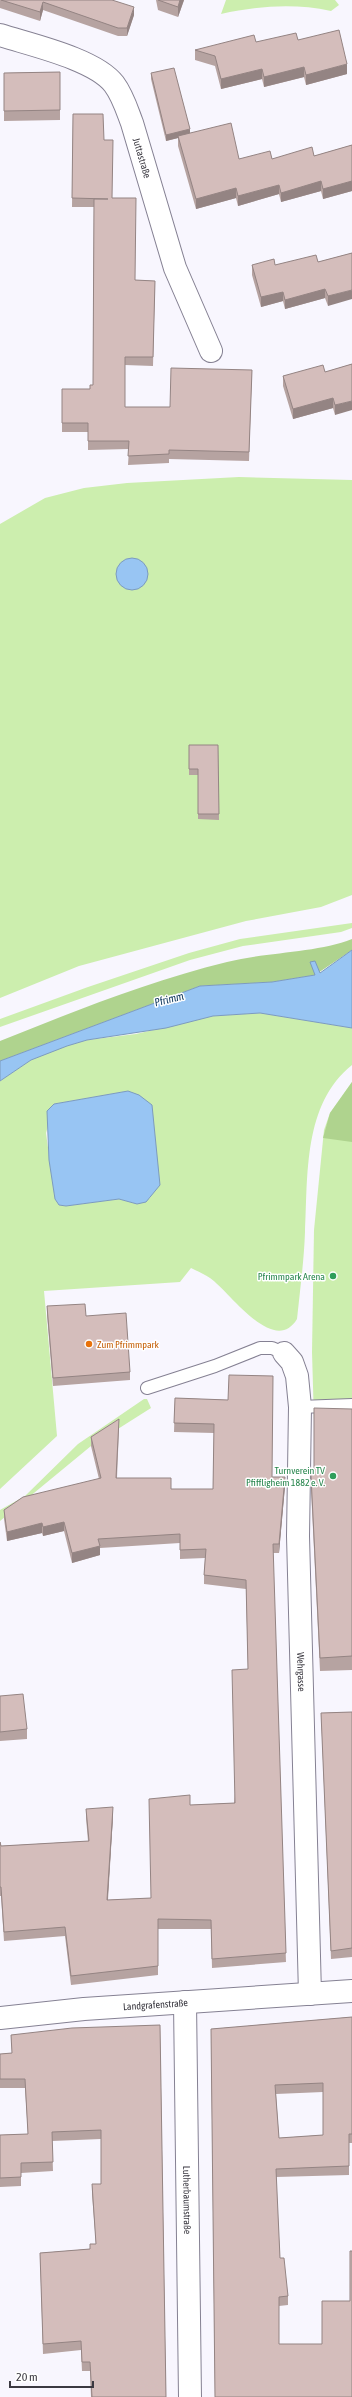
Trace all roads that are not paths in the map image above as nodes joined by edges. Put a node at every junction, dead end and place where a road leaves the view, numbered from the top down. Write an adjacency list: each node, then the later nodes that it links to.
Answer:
1 (0, 35): 2 (street, Juttastraße)
2 (211, 350)
3 (284, 1353): 4 (lane); 6 (street, Wehrgasse)
4 (147, 1388)
5 (352, 1405): 6 (lane)
6 (300, 1407): 8 (street, Wehrgasse)
7 (352, 1991): 8 (street, Landgrafenstraße)
8 (310, 1994): 9 (street, Landgrafenstraße)
9 (185, 2002): 10 (street, Landgrafenstraße); 11 (street, Lutherbaumstraße)
10 (0, 2018)
11 (190, 2397)

